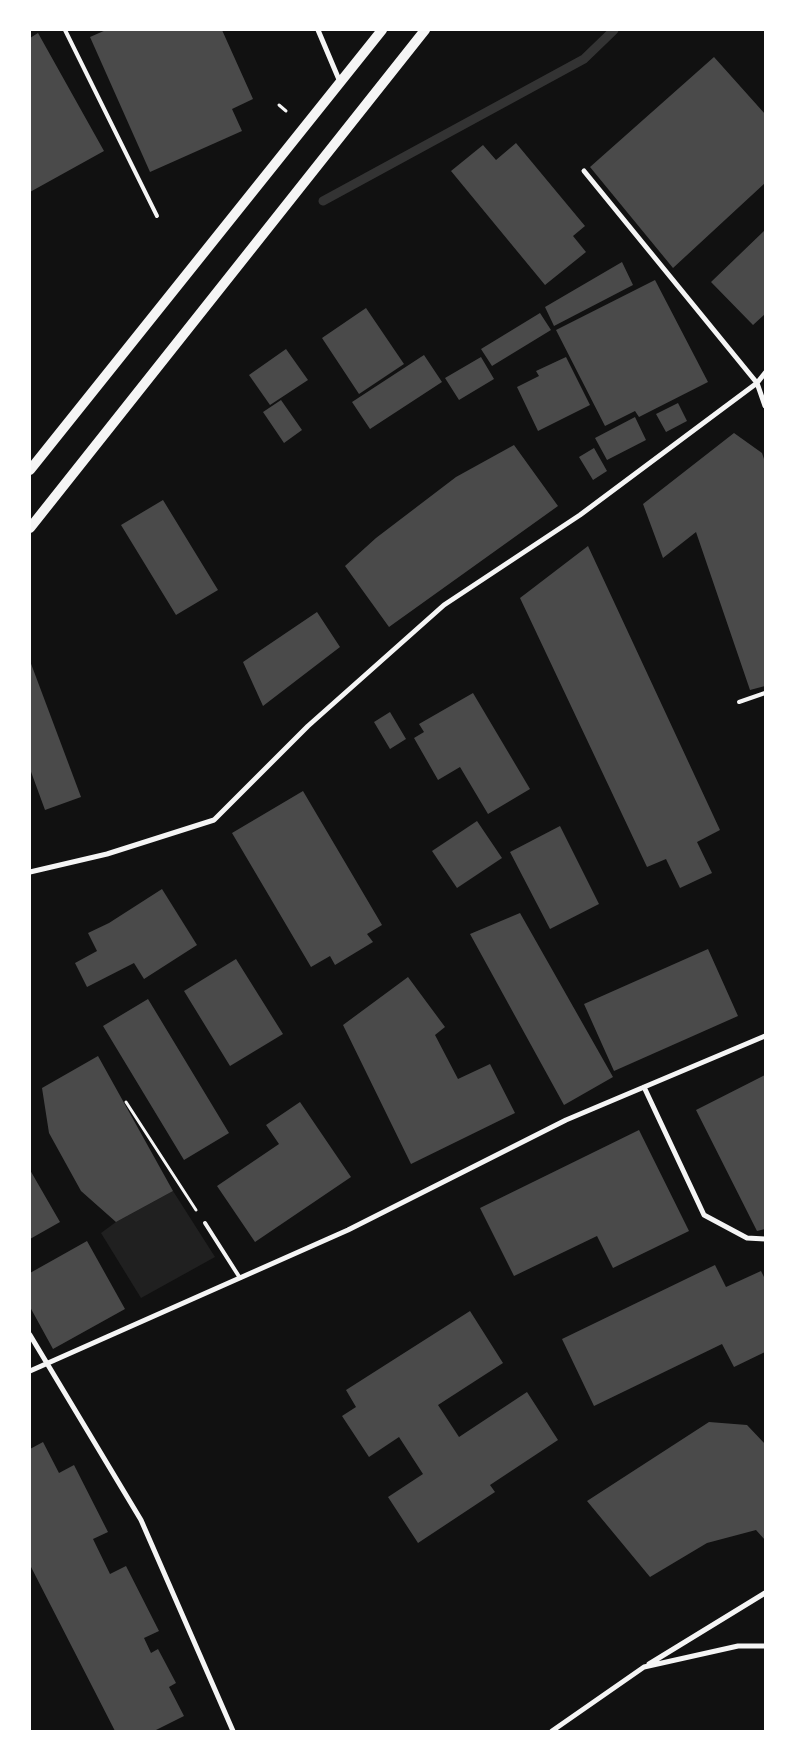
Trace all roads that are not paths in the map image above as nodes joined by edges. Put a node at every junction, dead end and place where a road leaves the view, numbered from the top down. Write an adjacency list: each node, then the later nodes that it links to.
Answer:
1 (65, 30): 7 (lane)
2 (318, 30): 5 (street)
3 (382, 30): 5 (main road)
4 (426, 30): 12 (main road)
5 (340, 82): 11 (main road)
6 (584, 171): 9 (street)
7 (157, 216)
8 (765, 374): 9 (street)
9 (757, 383): 10 (street); 15 (street)
10 (765, 406)
11 (30, 470)
12 (30, 528)
13 (765, 693): 14 (lane)
14 (739, 702)
15 (30, 872)
16 (765, 1036): 17 (street)
17 (644, 1087): 19 (street); 20 (street)
18 (205, 1223): 20 (lane)
19 (765, 1239)
20 (240, 1278): 22 (street)
21 (30, 1335): 22 (street)
22 (48, 1364): 23 (street); 27 (street)
23 (30, 1371)
24 (765, 1593): 26 (street)
25 (765, 1646): 26 (street)
26 (644, 1667): 28 (street)
27 (233, 1731)
28 (552, 1731)

